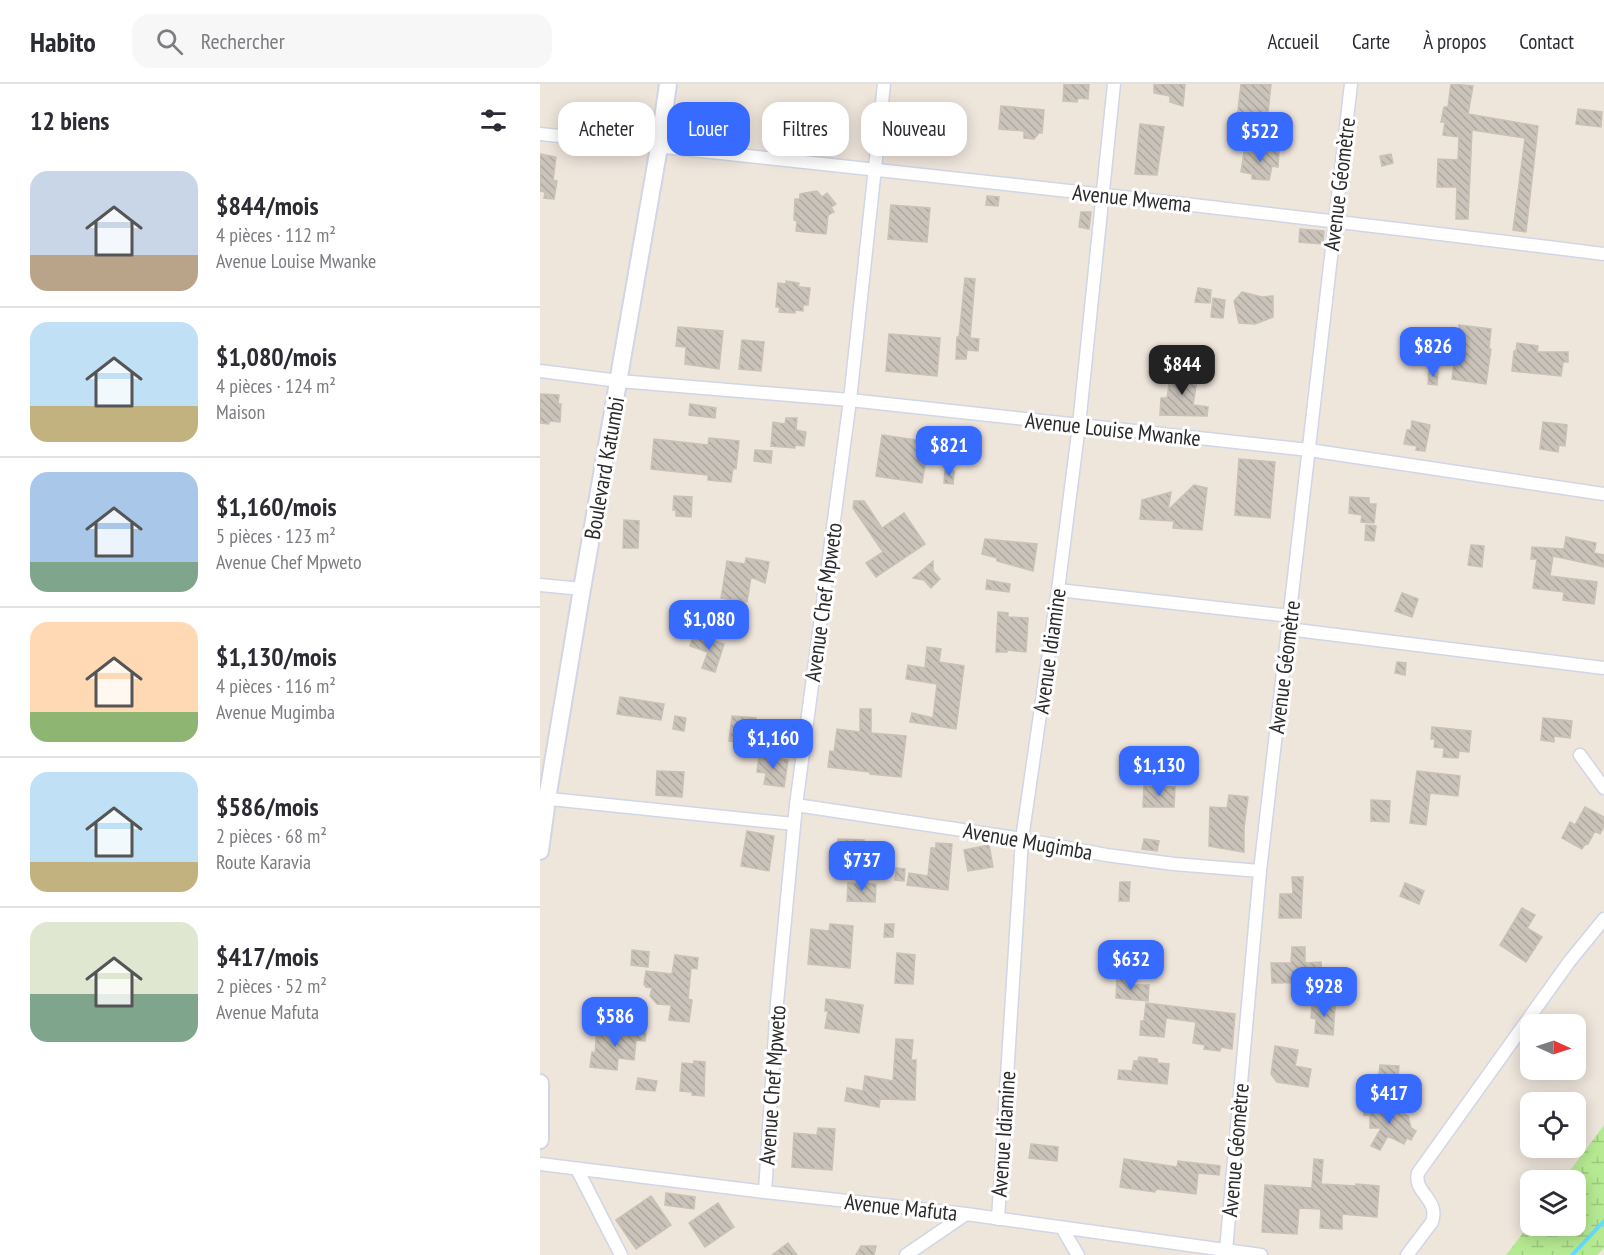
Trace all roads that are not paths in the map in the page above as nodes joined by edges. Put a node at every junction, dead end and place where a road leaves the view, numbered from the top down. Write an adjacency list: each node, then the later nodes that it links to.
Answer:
1 (668, 84): 6 (street, Boulevard Katumbi)
2 (884, 84): 7 (street, Avenue Chef Mpweto)
3 (1114, 84): 8 (street, Avenue Idiamine)
4 (1351, 84): 9 (street, Avenue Géomètre)
5 (540, 134): 6 (street, Avenue Mwema)
6 (659, 147): 7 (street, Avenue Mwema); 12 (street, Boulevard Katumbi)
7 (876, 169): 8 (street, Avenue Mwema); 13 (street, Avenue Chef Mpweto)
8 (1104, 195): 9 (street, Avenue Mwema); 14 (street, Avenue Idiamine)
9 (1335, 221): 10 (street, Avenue Mwema); 15 (street, Avenue Géomètre)
10 (1604, 254)
11 (540, 371): 12 (street, Avenue Louise Mwanke)
12 (619, 381): 13 (street, Avenue Louise Mwanke); 18 (street, Boulevard Katumbi)
13 (850, 400): 14 (street, Avenue Louise Mwanke); 26 (street, Avenue Chef Mpweto)
14 (1079, 425): 15 (street, Avenue Louise Mwanke); 19 (street, Avenue Idiamine)
15 (1309, 450): 16 (street, Avenue Louise Mwanke); 20 (street, Avenue Géomètre)
16 (1604, 494)
17 (540, 585): 18 (street)
18 (582, 589): 25 (street, Boulevard Katumbi)
19 (1058, 590): 20 (street); 28 (street, Avenue Idiamine)
20 (1290, 615): 21 (street, Avenue Géomètre)
21 (1288, 629): 22 (street); 30 (street, Avenue Géomètre)
22 (1604, 668)
23 (1580, 755): 24 (street)
24 (1604, 788)
25 (544, 799): 27 (street); 29 (street, Boulevard Katumbi)
26 (796, 805): 27 (street, Avenue Chef Mpweto); 28 (street, Avenue Mugimba)
27 (794, 824): 36 (street, Avenue Chef Mpweto)
28 (1022, 839): 30 (street, Avenue Mugimba); 38 (street, Avenue Idiamine)
29 (540, 851)
30 (1260, 871): 40 (street, Avenue Géomètre)
31 (1604, 920): 45 (street)
32 (540, 1083): 33 (street)
33 (540, 1140)
34 (540, 1164): 35 (street, Avenue Mafuta)
35 (577, 1169): 36 (street, Avenue Mafuta); 41 (street)
36 (765, 1192): 37 (street, Avenue Mafuta)
37 (966, 1214): 38 (street, Avenue Mafuta); 42 (street)
38 (998, 1219): 39 (street, Avenue Mafuta)
39 (1062, 1228): 40 (street, Avenue Mafuta); 43 (street)
40 (1226, 1250): 44 (street, Avenue Mafuta)
41 (621, 1255)
42 (906, 1255)
43 (1078, 1255)
44 (1261, 1255)
45 (1407, 1255)

